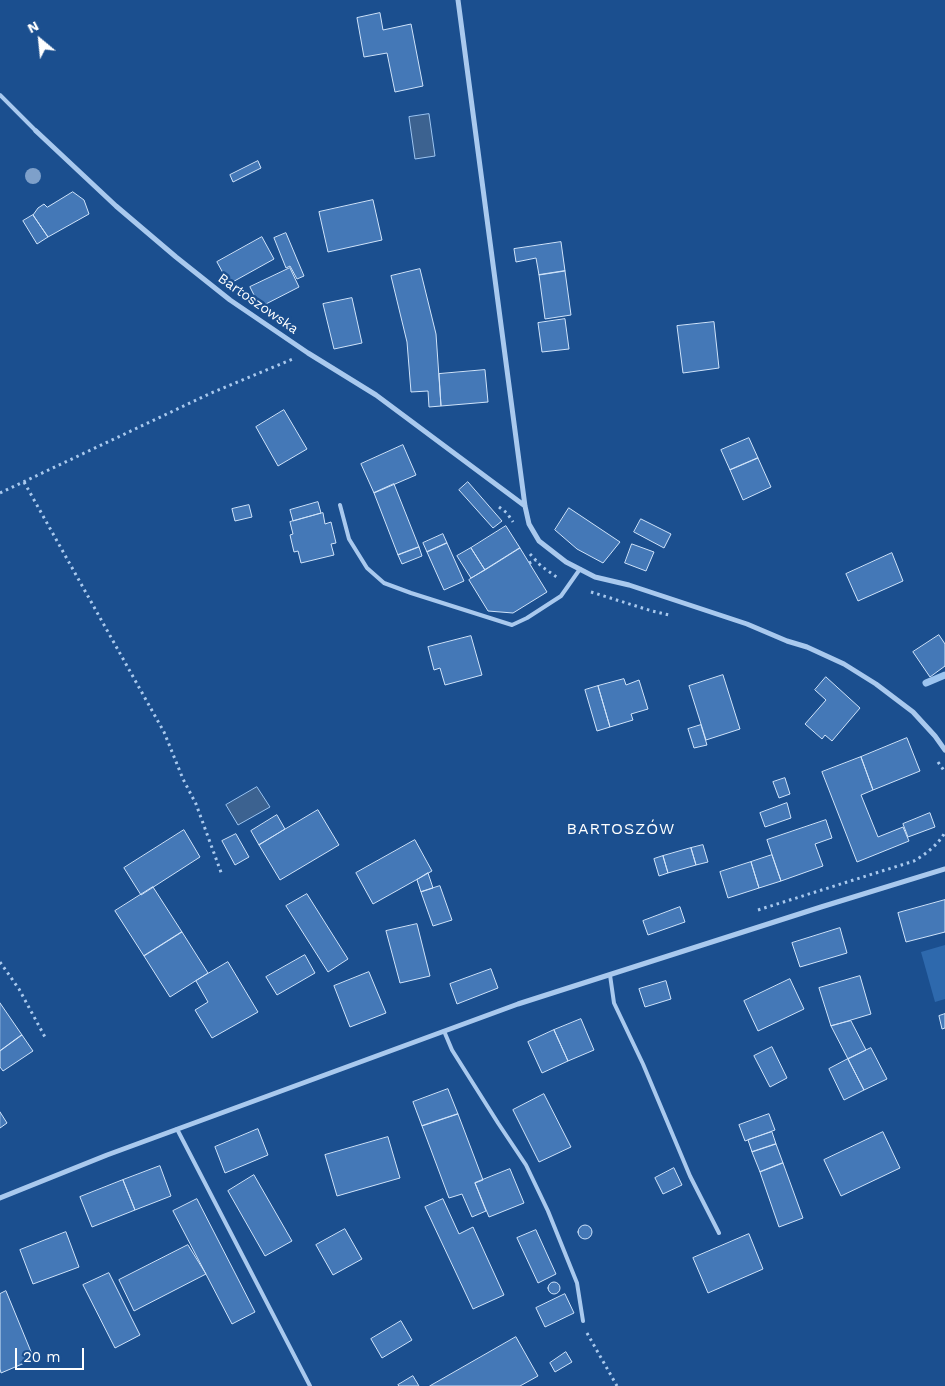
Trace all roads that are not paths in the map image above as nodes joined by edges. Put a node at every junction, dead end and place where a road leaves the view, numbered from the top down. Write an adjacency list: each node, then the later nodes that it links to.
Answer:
1 (458, 0): 5 (street)
2 (0, 95): 3 (lane, Bartoszowska)
3 (36, 131): 5 (street, Bartoszowska)
4 (340, 505): 6 (lane)
5 (525, 506): 6 (street)
6 (580, 569): 7 (street)
7 (945, 750)
8 (945, 869): 9 (street)
9 (610, 975): 10 (street); 13 (lane)
10 (444, 1031): 11 (street); 14 (lane)
11 (177, 1129): 12 (street); 15 (lane)
12 (0, 1198)
13 (719, 1233)
14 (583, 1321)
15 (310, 1386)

